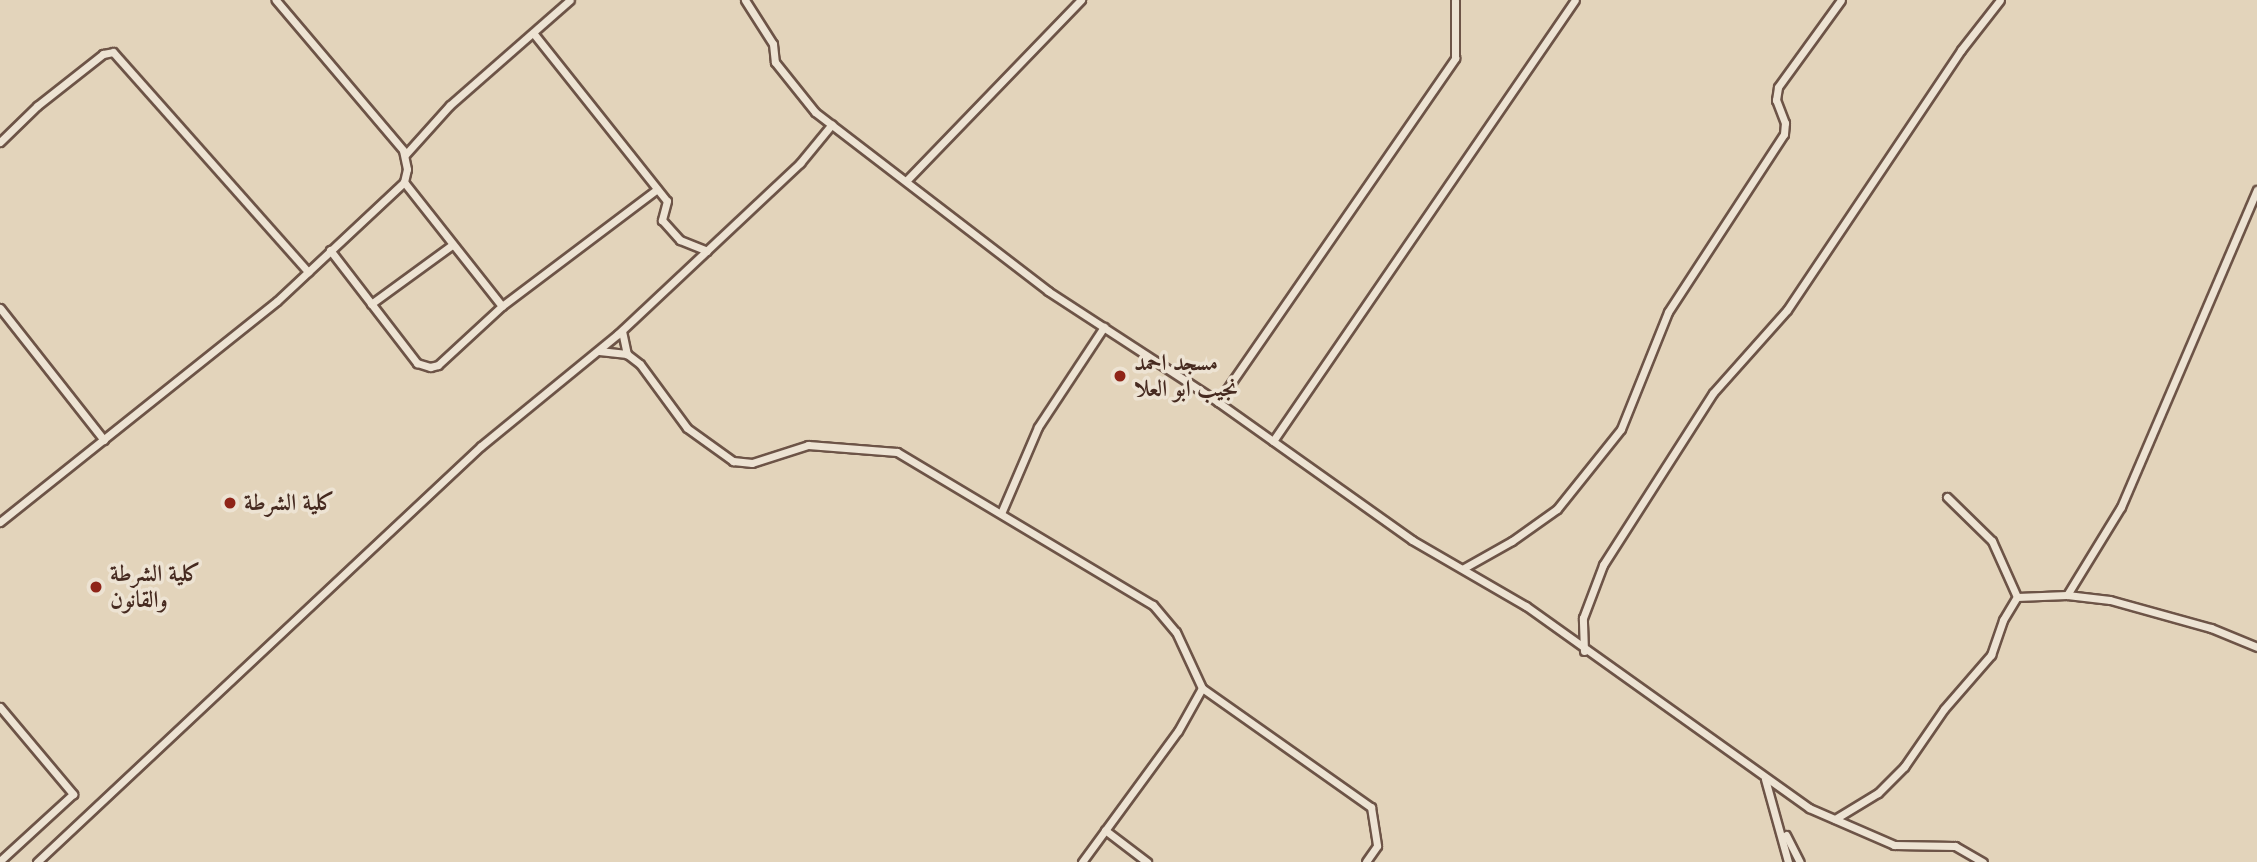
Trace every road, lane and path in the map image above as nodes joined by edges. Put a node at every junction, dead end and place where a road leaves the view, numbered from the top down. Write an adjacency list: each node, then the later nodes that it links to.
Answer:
1 (276, 0): 12 (street)
2 (570, 0): 9 (street)
3 (745, 0): 10 (street)
4 (1081, 0): 13 (street)
5 (1455, 0): 28 (street)
6 (1575, 0): 30 (street)
7 (1841, 0): 34 (street)
8 (2000, 0): 38 (street)
9 (534, 34): 12 (street); 15 (street)
10 (832, 124): 13 (street); 19 (street)
11 (0, 142): 20 (street)
12 (405, 155): 14 (street)
13 (906, 181): 24 (street)
14 (404, 182): 17 (street); 18 (street)
15 (657, 189): 19 (street); 22 (street)
16 (2257, 190): 35 (street)
17 (452, 245): 21 (street); 22 (street)
18 (330, 250): 20 (street); 21 (street)
19 (707, 251): 25 (street)
20 (308, 272): 29 (street)
21 (372, 304): 22 (street)
22 (502, 306)
23 (0, 308): 29 (street)
24 (1104, 327): 28 (street); 32 (street)
25 (622, 331): 26 (street); 27 (street)
26 (599, 351): 27 (street); 46 (street)
27 (627, 354): 32 (street)
28 (1218, 402): 30 (street)
29 (104, 440): 33 (street)
30 (1273, 441): 34 (street)
31 (1947, 496): 36 (street)
32 (1002, 511): 39 (street)
33 (0, 523)
34 (1464, 568): 38 (street)
35 (2067, 594): 36 (street); 37 (street)
36 (2017, 597): 42 (street)
37 (2257, 647)
38 (1584, 651): 41 (street)
39 (1202, 688): 44 (street); 49 (street)
40 (0, 706): 45 (street)
41 (1765, 776): 42 (street); 43 (street)
42 (1835, 819): 52 (street)
43 (1782, 828): 50 (street); 51 (street)
44 (1105, 830): 47 (street); 48 (street)
45 (0, 861)
46 (37, 862)
47 (1082, 862)
48 (1147, 862)
49 (1366, 862)
50 (1788, 862)
51 (1800, 862)
52 (1983, 862)

